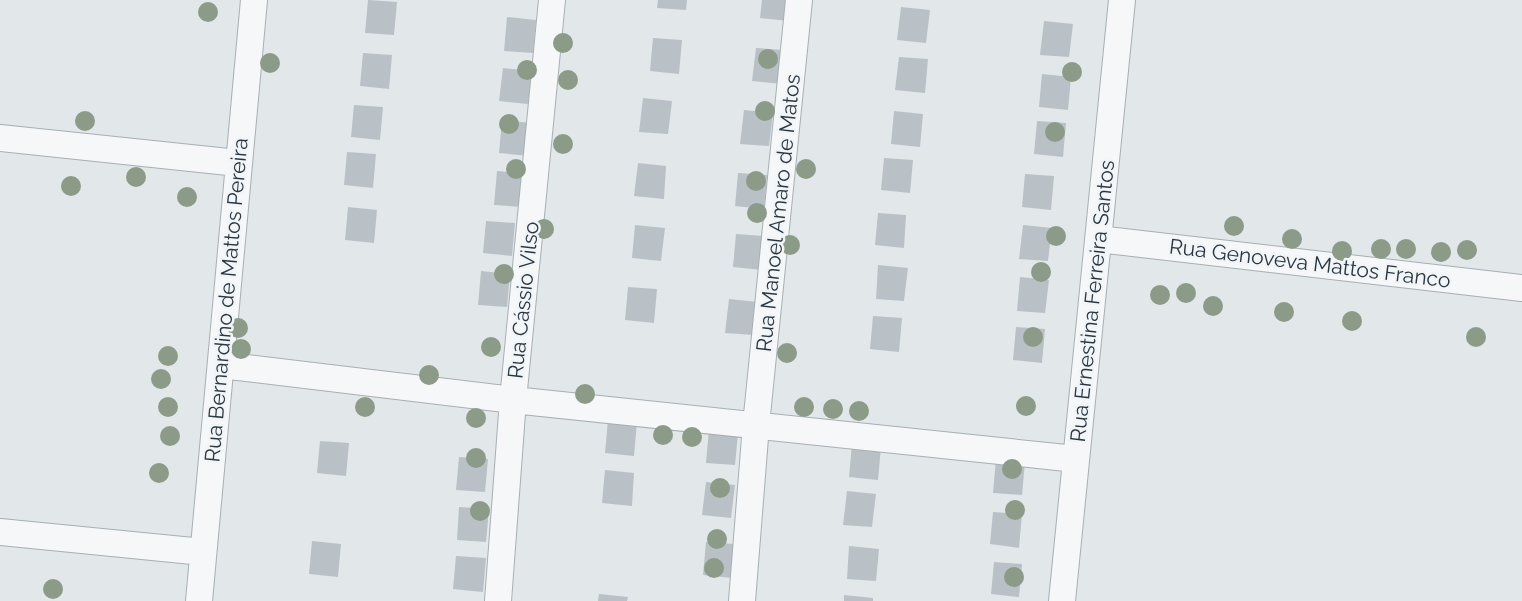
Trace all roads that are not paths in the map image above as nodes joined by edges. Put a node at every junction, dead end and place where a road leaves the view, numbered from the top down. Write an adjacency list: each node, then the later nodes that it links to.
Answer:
1 (254, 0): 6 (street, Rua Bernardino de Mattos Pereira)
2 (552, 0): 10 (street, Rua Cássio Vilso)
3 (799, 0): 11 (street, Rua Manoel Amaro de Matos)
4 (1122, 0): 7 (street, Rua Ernestina Ferreira Santos)
5 (0, 138): 6 (street)
6 (239, 163): 9 (street, Rua Bernardino de Mattos Pereira)
7 (1098, 239): 8 (street, Rua Genoveva Mattos Franco); 12 (street, Rua Ernestina Ferreira Santos)
8 (1522, 288)
9 (220, 365): 10 (street); 14 (street, Rua Bernardino de Mattos Pereira)
10 (513, 400): 11 (street); 16 (street, Rua Cássio Vilso)
11 (756, 425): 12 (street); 17 (street, Rua Manoel Amaro de Matos)
12 (1076, 459): 18 (street, Rua Ernestina Ferreira Santos)
13 (0, 532): 14 (street)
14 (203, 552): 15 (street, Rua Bernardino de Mattos Pereira)
15 (198, 601)
16 (498, 601)
17 (742, 601)
18 (1062, 601)

